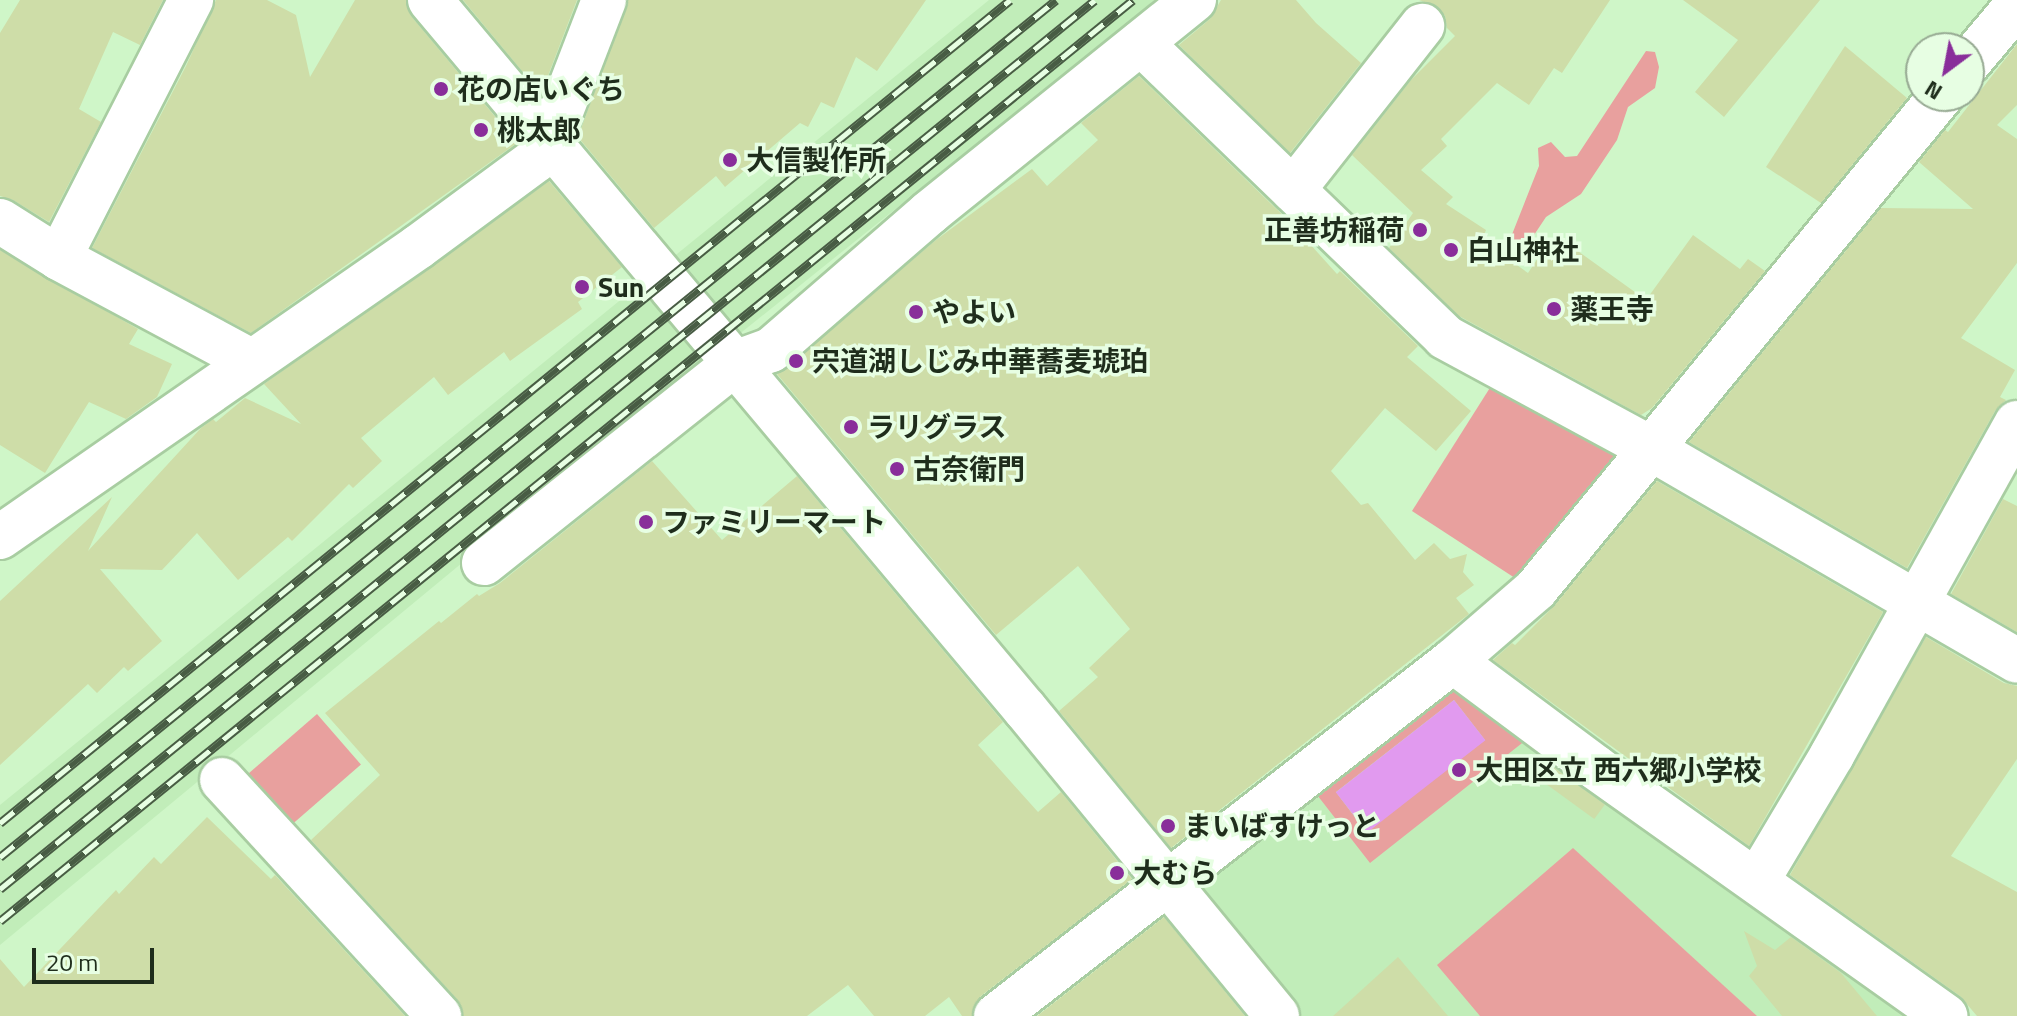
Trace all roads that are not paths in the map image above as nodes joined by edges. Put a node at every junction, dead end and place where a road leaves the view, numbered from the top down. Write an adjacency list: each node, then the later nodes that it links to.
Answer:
1 (191, 0): 13 (street)
2 (430, 0): 10 (street)
3 (604, 0): 10 (street)
4 (1194, 0): 7 (street)
5 (2017, 5): 8 (street)
6 (1422, 26): 11 (street)
7 (1141, 43): 11 (street); 15 (street)
8 (1985, 43)
9 (1928, 112): 17 (street)
10 (550, 140): 14 (street); 15 (street)
11 (1293, 190): 17 (street)
12 (0, 221): 13 (street)
13 (59, 258): 14 (street)
14 (251, 361): 18 (street)
15 (735, 363): 19 (street); 24 (street)
16 (2017, 423): 20 (street)
17 (1650, 448): 20 (street); 21 (street)
18 (0, 537)
19 (484, 563)
20 (1916, 605): 22 (street); 25 (street)
21 (1453, 661): 24 (street); 25 (street)
22 (2017, 661)
23 (222, 780): 26 (street)
24 (1168, 881): 27 (street); 28 (street)
25 (1757, 881): 29 (street)
26 (439, 1016)
27 (996, 1016)
28 (1277, 1016)
29 (1945, 1016)

